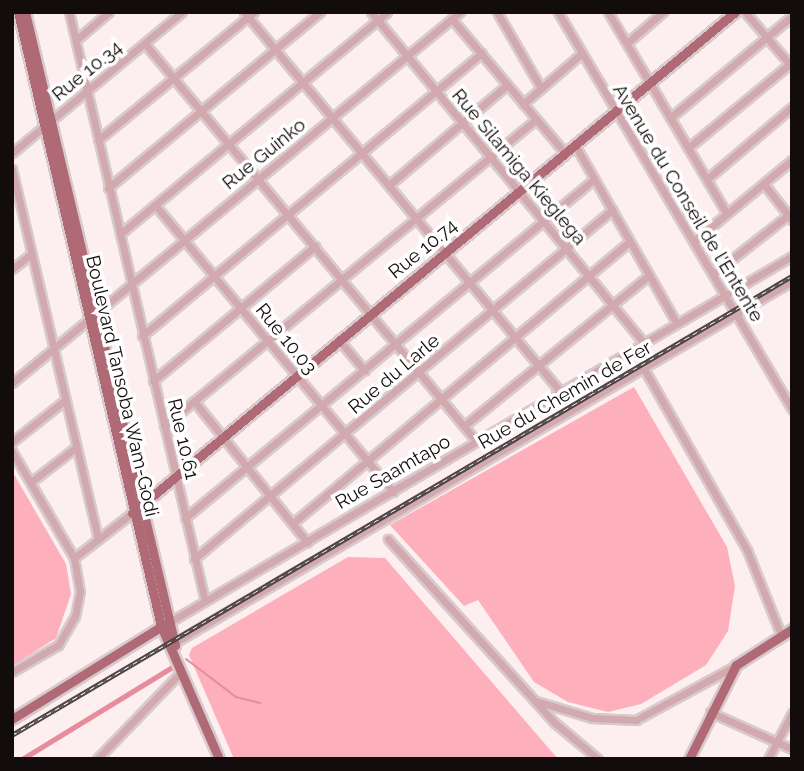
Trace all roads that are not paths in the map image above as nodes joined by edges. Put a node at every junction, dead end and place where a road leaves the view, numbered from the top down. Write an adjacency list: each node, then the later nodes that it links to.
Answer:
1 (18, 12): 43 (main road, Boulevard Tansoba Wam-Godi)
2 (25, 12): 43 (main road, Boulevard Tansoba Wam-Godi)
3 (69, 12): 21 (street, Rue 10.61)
4 (109, 12): 21 (street)
5 (182, 12): 23 (street, Rue 10.34)
6 (320, 12): 24 (street)
7 (370, 12): 19 (street, Rue Silamiga Kieglega)
8 (387, 12): 19 (street)
9 (460, 12): 18 (street, Rue Guinko)
10 (498, 12): 33 (street)
11 (558, 12): 26 (street, Avenue du Conseil de l'Entente)
12 (608, 12): 22 (street)
13 (663, 12): 22 (street)
14 (735, 12): 32 (main road, Rue 10.74)
15 (745, 12): 20 (street)
16 (248, 14): 24 (street); 29 (street)
17 (792, 16): 20 (street)
18 (452, 19): 25 (street); 27 (street, Rue Guinko)
19 (377, 20): 27 (street, Rue Silamiga Kieglega); 30 (street)
20 (767, 37): 28 (street); 41 (street)
21 (76, 40): 35 (street, Rue 10.61)
22 (627, 43): 32 (street)
23 (145, 44): 29 (street); 35 (street, Rue 10.34)
24 (275, 49): 30 (street); 38 (street)
25 (482, 53): 31 (street); 34 (street)
26 (581, 54): 33 (street); 39 (street, Avenue du Conseil de l'Entente)
27 (406, 56): 34 (street, Rue Silamiga Kieglega); 40 (street, Rue Guinko)
28 (791, 65): 48 (street)
29 (174, 78): 38 (street); 45 (street)
30 (303, 80): 40 (street); 46 (street)
31 (508, 85): 36 (street); 44 (street)
32 (650, 85): 39 (main road, Rue 10.74); 41 (street)
33 (541, 88): 36 (street)
34 (436, 91): 44 (street, Rue Silamiga Kieglega); 49 (street)
35 (87, 92): 43 (street, Rue 10.34); 45 (street, Rue 10.61)
36 (523, 104): 42 (street)
37 (792, 107): 55 (street)
38 (201, 112): 46 (street); 60 (street)
39 (616, 113): 47 (main road, Rue 10.74); 73 (street, Avenue du Conseil de l'Entente)
40 (332, 118): 49 (street); 56 (street, Rue Guinko)
41 (670, 118): 48 (street)
42 (536, 119): 51 (street); 52 (street)
43 (47, 124): 50 (street, Rue 10.34); 95 (main road, Boulevard Tansoba Wam-Godi)
44 (463, 124): 52 (street, Rue Silamiga Kieglega); 59 (street)
45 (98, 140): 60 (street, Rue 10.61)
46 (228, 144): 56 (street); 63 (street)
47 (575, 145): 51 (main road, Rue 10.74); 57 (street)
48 (688, 148): 55 (street)
49 (363, 152): 59 (street); 66 (street)
50 (12, 153)
51 (565, 153): 61 (main road, Rue 10.74)
52 (490, 157): 61 (street, Rue Silamiga Kieglega); 69 (street)
53 (792, 160): 58 (street)
54 (12, 169): 62 (street)
55 (707, 178): 67 (street)
56 (259, 179): 66 (street); 72 (street, Rue Guinko)
57 (593, 180): 64 (street); 70 (street)
58 (764, 184): 67 (street); 68 (street)
59 (390, 185): 69 (street)
60 (108, 188): 71 (street, Rue 10.61)
61 (520, 192): 70 (street, Rue Silamiga Kieglega); 77 (main road, Rue 10.74)
62 (21, 204): 65 (street); 78 (street)
63 (155, 205): 71 (street); 72 (street, Rue 10.03)
64 (612, 210): 74 (street); 76 (street, Rue du Larle)
65 (12, 212)
66 (288, 214): 75 (street); 83 (street)
67 (727, 214): 73 (street)
68 (790, 215): 81 (street)
69 (417, 218): 77 (street); 85 (street)
70 (544, 221): 76 (street, Rue Silamiga Kieglega); 88 (street)
71 (120, 234): 87 (street, Rue 10.61)
72 (184, 240): 83 (street, Rue 10.03); 87 (street, Rue Guinko)
73 (694, 241): 81 (street, Avenue du Conseil de l'Entente)
74 (629, 242): 82 (street); 84 (street)
75 (315, 246): 85 (street); 91 (street)
76 (566, 248): 84 (street, Rue Silamiga Kieglega); 92 (street, Rue du Larle)
77 (445, 253): 88 (street); 94 (main road, Rue 10.74)
78 (30, 255): 80 (street); 103 (street)
79 (792, 256): 89 (street, Rue Saamtapo)
80 (12, 269)
81 (713, 274): 89 (street, Avenue du Conseil de l'Entente)
82 (649, 275): 90 (street); 96 (street)
83 (214, 276): 91 (street, Rue 10.03); 97 (street)
84 (588, 277): 90 (street, Rue Silamiga Kieglega); 98 (street)
85 (342, 280): 94 (street); 100 (street)
86 (792, 281): 93 (street, Rue du Chemin de Fer)
87 (131, 283): 95 (street, Rue Guinko); 97 (street, Rue 10.61)
88 (470, 283): 92 (street); 102 (street)
89 (725, 294): 93 (street, Avenue du Conseil de l'Entente); 96 (street, Rue Saamtapo)
90 (611, 304): 101 (street, Rue Silamiga Kieglega); 104 (street)
91 (241, 308): 100 (street, Rue 10.03); 109 (street)
92 (494, 311): 98 (street); 107 (street, Rue du Larle)
93 (736, 314): 105 (street, Rue du Chemin de Fer); 116 (street, Avenue du Conseil de l'Entente)
94 (369, 315): 99 (main road, Rue 10.74); 102 (street)
95 (92, 317): 103 (street, Rue Guinko); 131 (main road, Boulevard Tansoba Wam-Godi)
96 (676, 322): 101 (street, Rue Saamtapo)
97 (142, 336): 109 (street, Rue 10.61)
98 (516, 339): 104 (street); 112 (street)
99 (339, 340): 106 (street); 108 (main road, Rue 10.74)
100 (268, 341): 108 (street, Rue 10.03); 114 (street)
101 (643, 342): 111 (street, Rue Saamtapo)
102 (395, 346): 106 (street); 107 (street)
103 (53, 348): 110 (street, Rue Guinko); 113 (street)
104 (538, 366): 111 (street); 118 (street)
105 (643, 367): 142 (street); 143 (street, Rue du Chemin de Fer)
106 (365, 371): 115 (street)
107 (418, 373): 112 (street); 119 (street, Rue du Larle)
108 (296, 377): 115 (street, Rue 10.03); 120 (main road, Rue 10.74)
109 (153, 382): 117 (street, Rue 10.61)
110 (12, 383)
111 (561, 392): 122 (street, Rue Saamtapo)
112 (442, 398): 118 (street); 125 (street)
113 (64, 401): 121 (street); 123 (street)
114 (194, 401): 117 (street); 120 (street)
115 (322, 406): 119 (street, Rue 10.03); 126 (street)
116 (792, 409)
117 (164, 426): 127 (street, Rue 10.61)
118 (464, 426): 122 (street)
119 (346, 434): 125 (street, Rue 10.03); 130 (street, Rue du Larle)
120 (223, 438): 126 (street); 127 (main road, Rue 10.74)
121 (12, 442)
122 (477, 442): 129 (street, Rue Saamtapo)
123 (75, 448): 128 (street); 134 (street)
124 (12, 451): 128 (street)
125 (368, 461): 129 (street, Rue 10.03); 133 (street)
126 (248, 467): 130 (street); 132 (street)
127 (176, 478): 131 (main road, Rue 10.74); 132 (street, Rue 10.61)
128 (31, 482): 137 (street)
129 (393, 492): 136 (street, Rue Saamtapo)
130 (271, 496): 133 (street); 138 (street, Rue du Larle)
131 (136, 510): 134 (street); 140 (main road, Boulevard Tansoba Wam-Godi)
132 (185, 518): 138 (street, Rue 10.61)
133 (293, 523): 136 (street)
134 (97, 539): 137 (street)
135 (388, 539): 147 (street)
136 (307, 542): 139 (street, Rue Saamtapo)
137 (74, 558): 145 (street)
138 (194, 559): 139 (street, Rue 10.61)
139 (205, 601): 140 (street, Rue Saamtapo)
140 (164, 625): 143 (main road, Boulevard Tansoba Wam-Godi); 146 (main road, Boulevard Tansoba Wam-Godi); 150 (main road, Rue Saamtapo)
141 (792, 629): 142 (main road)
142 (782, 635): 144 (main road)
143 (174, 643): 155 (main road, Boulevard Tansoba Wam-Godi)
144 (736, 665): 147 (street); 148 (main road)
145 (12, 672)
146 (181, 672): 153 (street); 154 (main road, Boulevard Tansoba Wam-Godi)
147 (536, 700): 156 (street)
148 (709, 711): 151 (street); 157 (main road)
149 (792, 713): 151 (street)
150 (12, 719)
151 (775, 743): 152 (street); 158 (street)
152 (792, 750)
153 (97, 759)
154 (219, 759)
155 (226, 759)
156 (598, 759)
157 (689, 759)
158 (768, 759)

